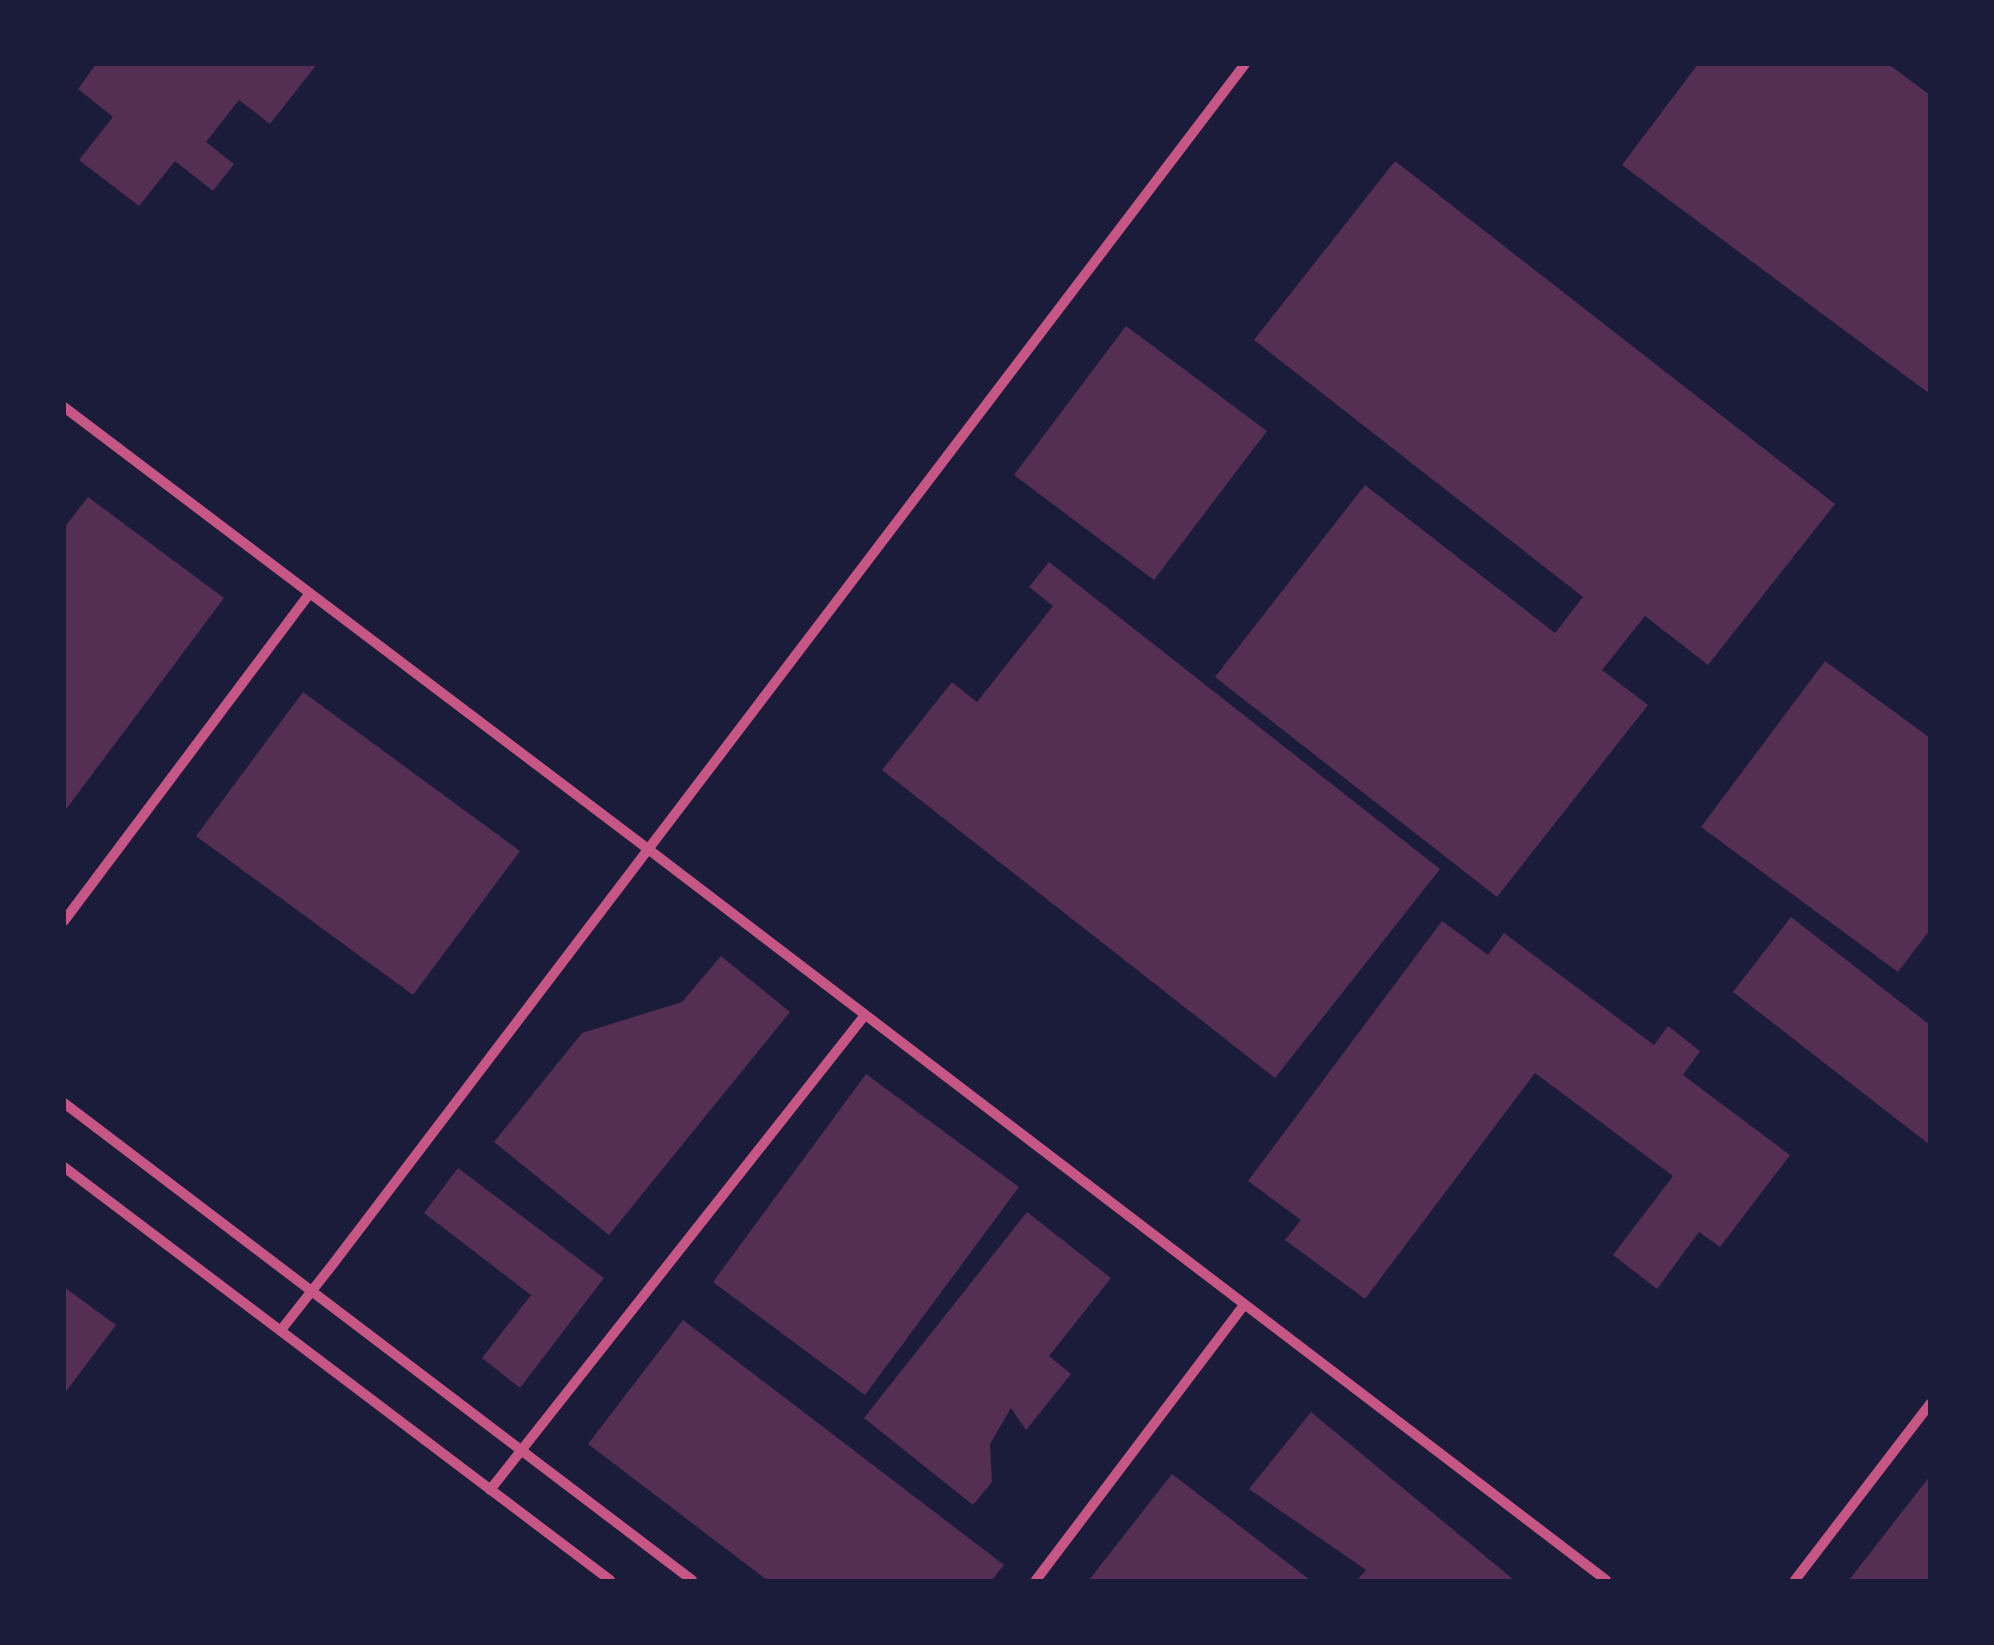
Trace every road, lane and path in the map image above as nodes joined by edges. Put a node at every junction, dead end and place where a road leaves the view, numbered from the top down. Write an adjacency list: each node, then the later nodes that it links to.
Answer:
1 (1245, 64): 4 (street)
2 (67, 414): 3 (street)
3 (310, 593): 4 (street); 5 (street)
4 (648, 849): 6 (street); 9 (street)
5 (64, 921)
6 (865, 1015): 10 (street); 13 (street)
7 (64, 1103): 9 (street)
8 (64, 1167): 11 (street)
9 (312, 1291): 11 (street); 13 (street)
10 (1244, 1305): 17 (street); 18 (street)
11 (280, 1330): 14 (street)
12 (1929, 1404): 19 (street)
13 (521, 1451): 14 (street); 16 (street)
14 (490, 1490): 15 (street)
15 (610, 1581)
16 (692, 1581)
17 (1036, 1581)
18 (1606, 1581)
19 (1796, 1581)

